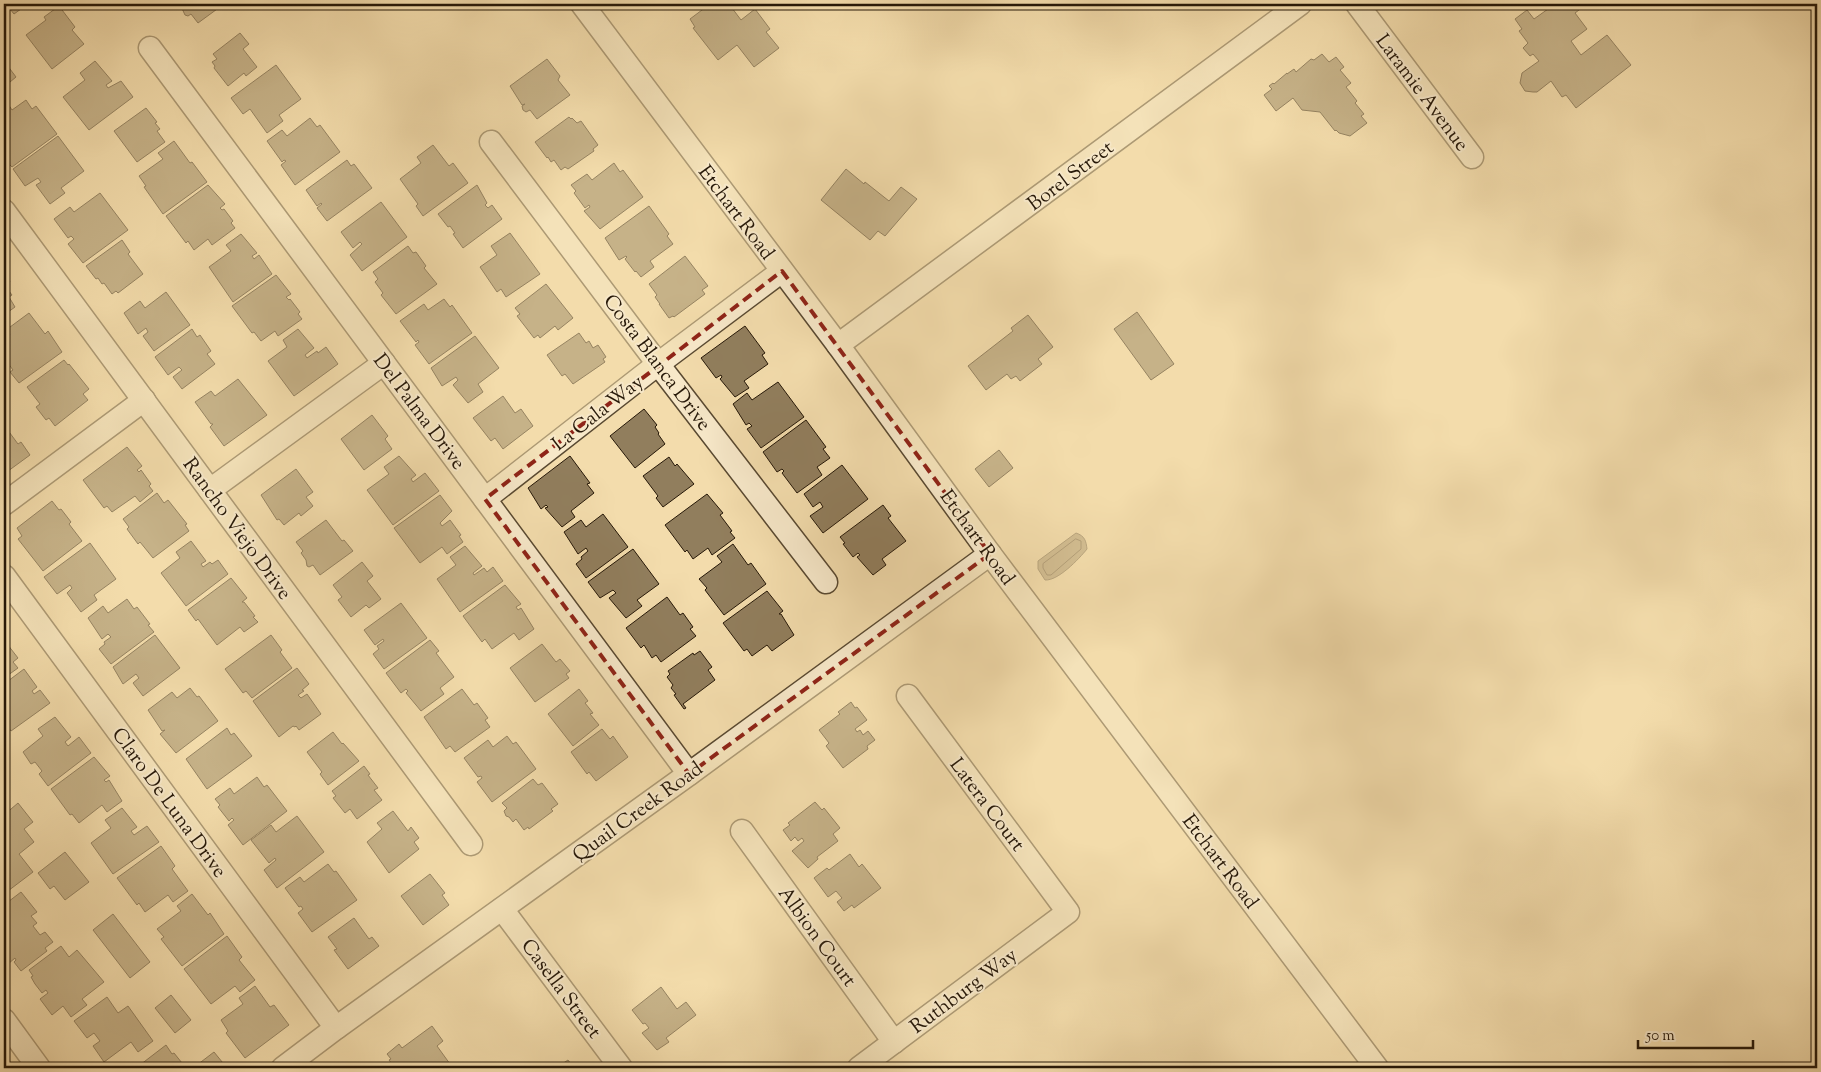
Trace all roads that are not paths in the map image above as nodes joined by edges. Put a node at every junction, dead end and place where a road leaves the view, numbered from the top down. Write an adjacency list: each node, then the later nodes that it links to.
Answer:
1 (582, 4): 8 (street, Etchart Road)
2 (1300, 4): 9 (street, Borel Street)
3 (1357, 4): 6 (street, Laramie Avenue)
4 (150, 48): 10 (street, Del Palma Drive)
5 (491, 142): 11 (street, Costa Blanca Drive)
6 (1472, 157)
7 (4, 211): 12 (street, Rancho Viejo Drive)
8 (782, 272): 9 (street, Etchart Road); 11 (street, La Cala Way)
9 (838, 345): 16 (street, Etchart Road)
10 (384, 363): 13 (street); 14 (street, Del Palma Drive)
11 (658, 364): 14 (street, La Cala Way); 18 (street, Costa Blanca Drive)
12 (144, 400): 13 (street, Rancho Viejo Drive); 15 (street)
13 (210, 490): 22 (street, Rancho Viejo Drive)
14 (485, 499): 20 (street, Del Palma Drive)
15 (4, 504)
16 (990, 554): 20 (street, Quail Creek Road); 32 (street, Etchart Road)
17 (4, 576): 26 (street, Claro De Luna Drive)
18 (826, 582)
19 (908, 696): 24 (street, Latera Court)
20 (689, 774): 23 (street, Quail Creek Road)
21 (742, 831): 27 (street, Albion Court)
22 (471, 844)
23 (502, 909): 26 (street, Quail Creek Road); 30 (street, Casella Street)
24 (1068, 912): 27 (street, Ruthburg Way)
25 (4, 1020): 28 (street)
26 (336, 1028): 29 (street, Quail Creek Road)
27 (894, 1042): 31 (street, Ruthburg Way)
28 (40, 1068)
29 (283, 1068)
30 (621, 1068)
31 (859, 1068)
32 (1377, 1068)

